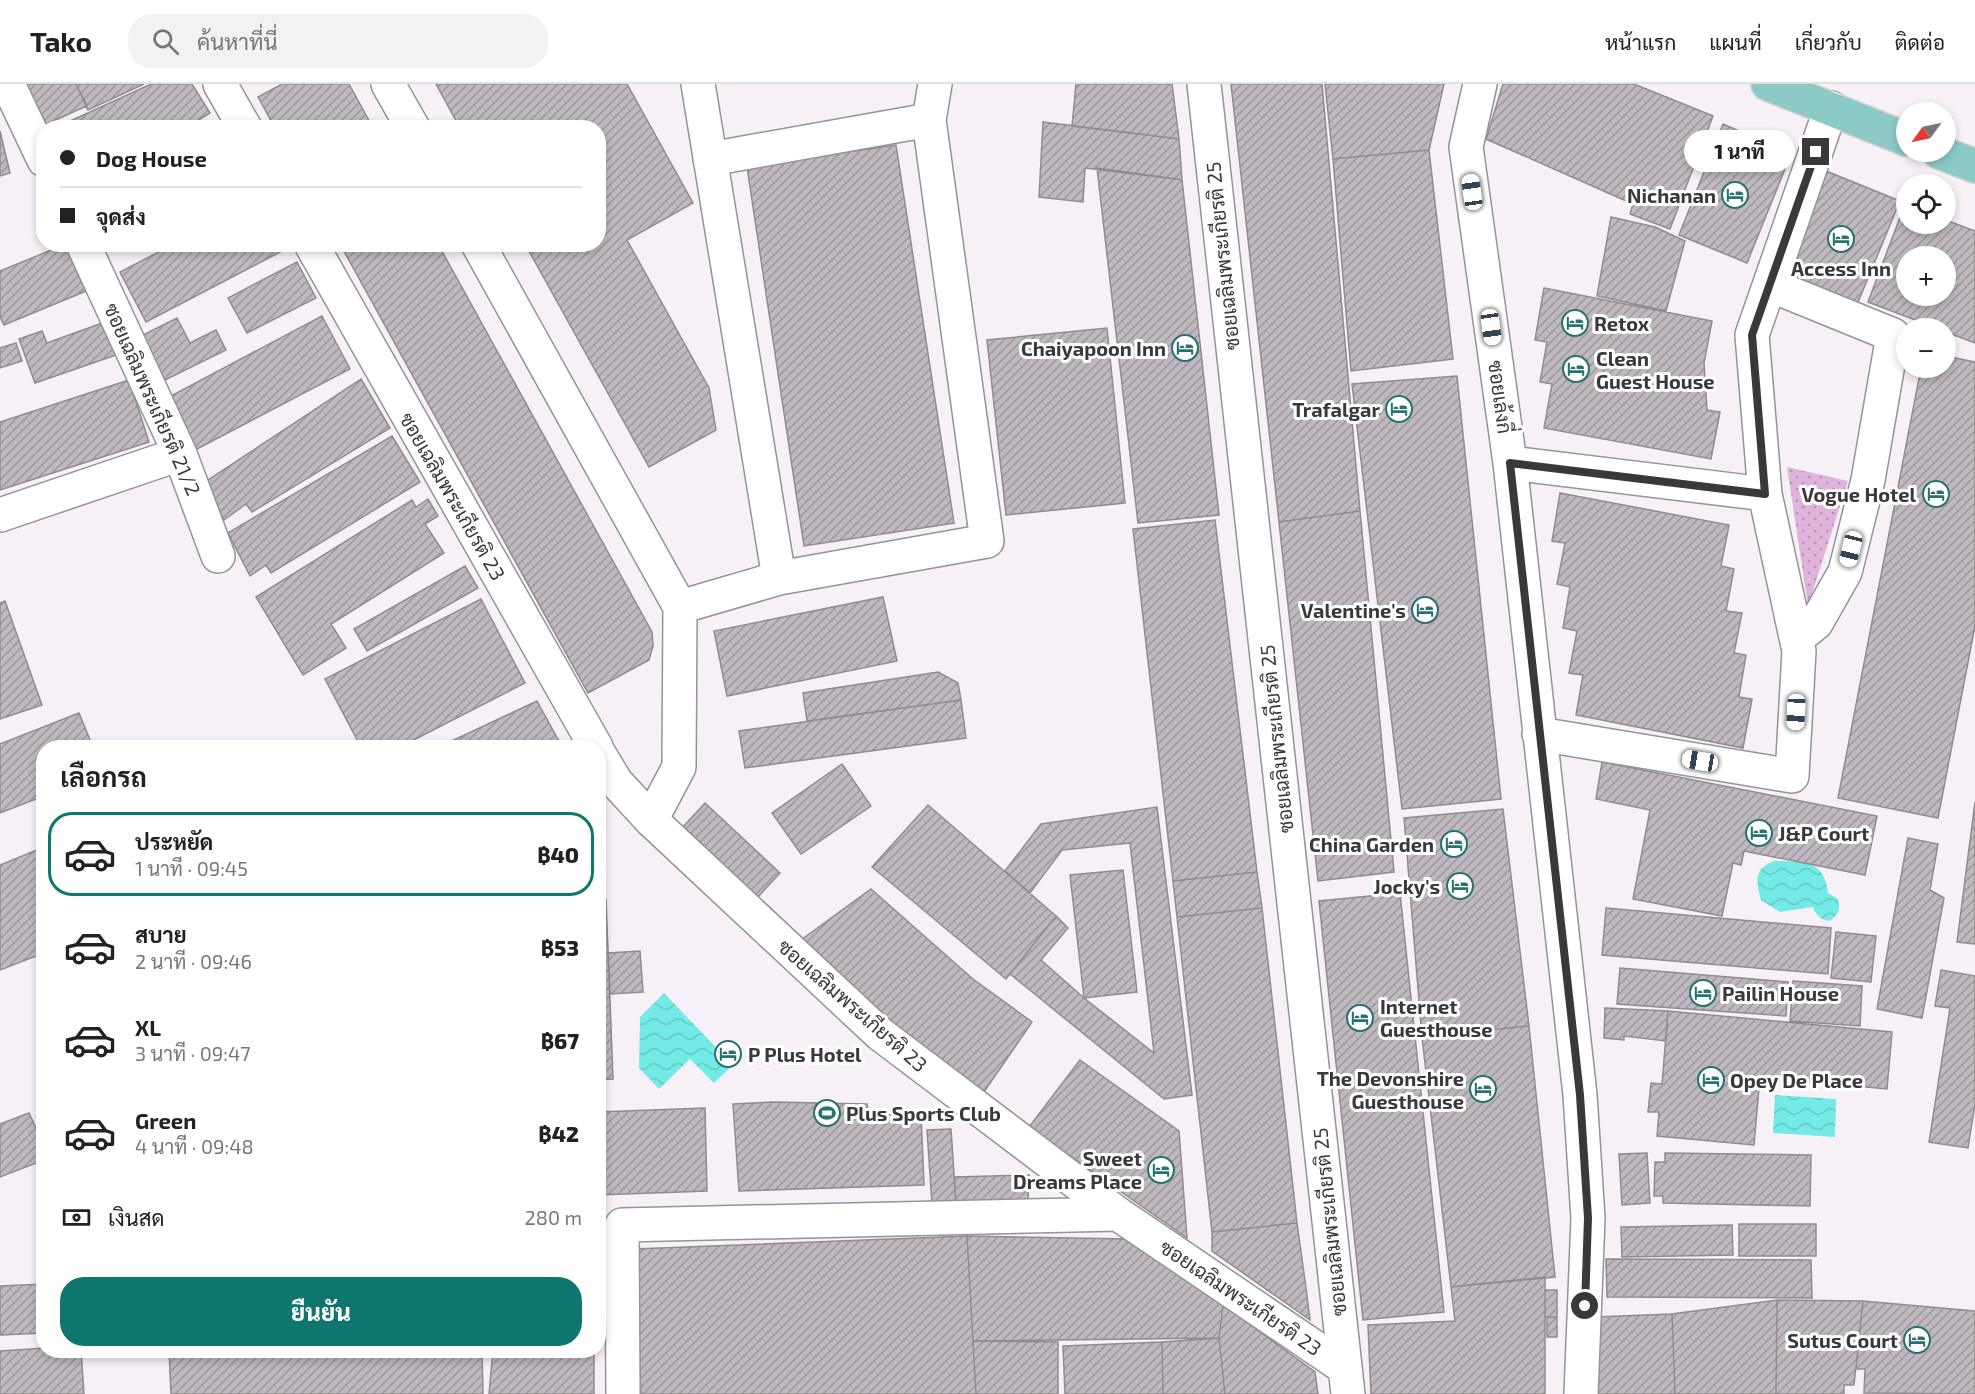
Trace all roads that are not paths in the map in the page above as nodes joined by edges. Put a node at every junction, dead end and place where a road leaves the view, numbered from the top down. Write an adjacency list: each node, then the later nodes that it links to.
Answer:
1 (8, 84): 14 (street)
2 (388, 84): 11 (street)
3 (698, 84): 15 (street)
4 (934, 84): 12 (street)
5 (1204, 84): 35 (street, ซอยเฉลิมพระเกียรติ 25)
6 (1480, 84): 23 (street, ซอยเล้งกี่)
7 (1768, 84): 9 (main road)
8 (226, 86): 10 (street)
9 (1831, 108): 13 (main road); 21 (street)
10 (241, 120)
11 (408, 120)
12 (929, 120): 15 (street); 27 (street)
13 (1896, 135)
14 (36, 143)
15 (710, 159): 27 (street)
16 (1956, 159): 17 (main road)
17 (1975, 166)
18 (87, 252): 22 (street, ซอยเฉลิมพระเกียรติ 21/2)
19 (316, 252): 31 (street, ซอยเฉลิมพระเกียรติ 23)
20 (482, 252): 28 (street)
21 (1770, 285): 24 (street); 29 (street)
22 (180, 454): 25 (street); 26 (street, ซอยเฉลิมพระเกียรติ 21/2)
23 (1510, 463): 24 (street); 30 (street, ซอยเล้งกี่)
24 (1765, 494): 29 (street)
25 (0, 515)
26 (218, 556)
27 (779, 578): 28 (street)
28 (680, 607): 33 (street)
29 (1797, 638): 30 (street)
30 (1539, 734): 37 (street, ซอยเล้งกี่)
31 (592, 740)
32 (606, 766): 33 (street, ซอยเฉลิมพระเกียรติ 23)
33 (651, 820): 34 (street, ซอยเฉลิมพระเกียรติ 23)
34 (1118, 1214): 35 (street, ซอยเฉลิมพระเกียรติ 23); 36 (street)
35 (1346, 1381)
36 (623, 1394)
37 (1581, 1394)

